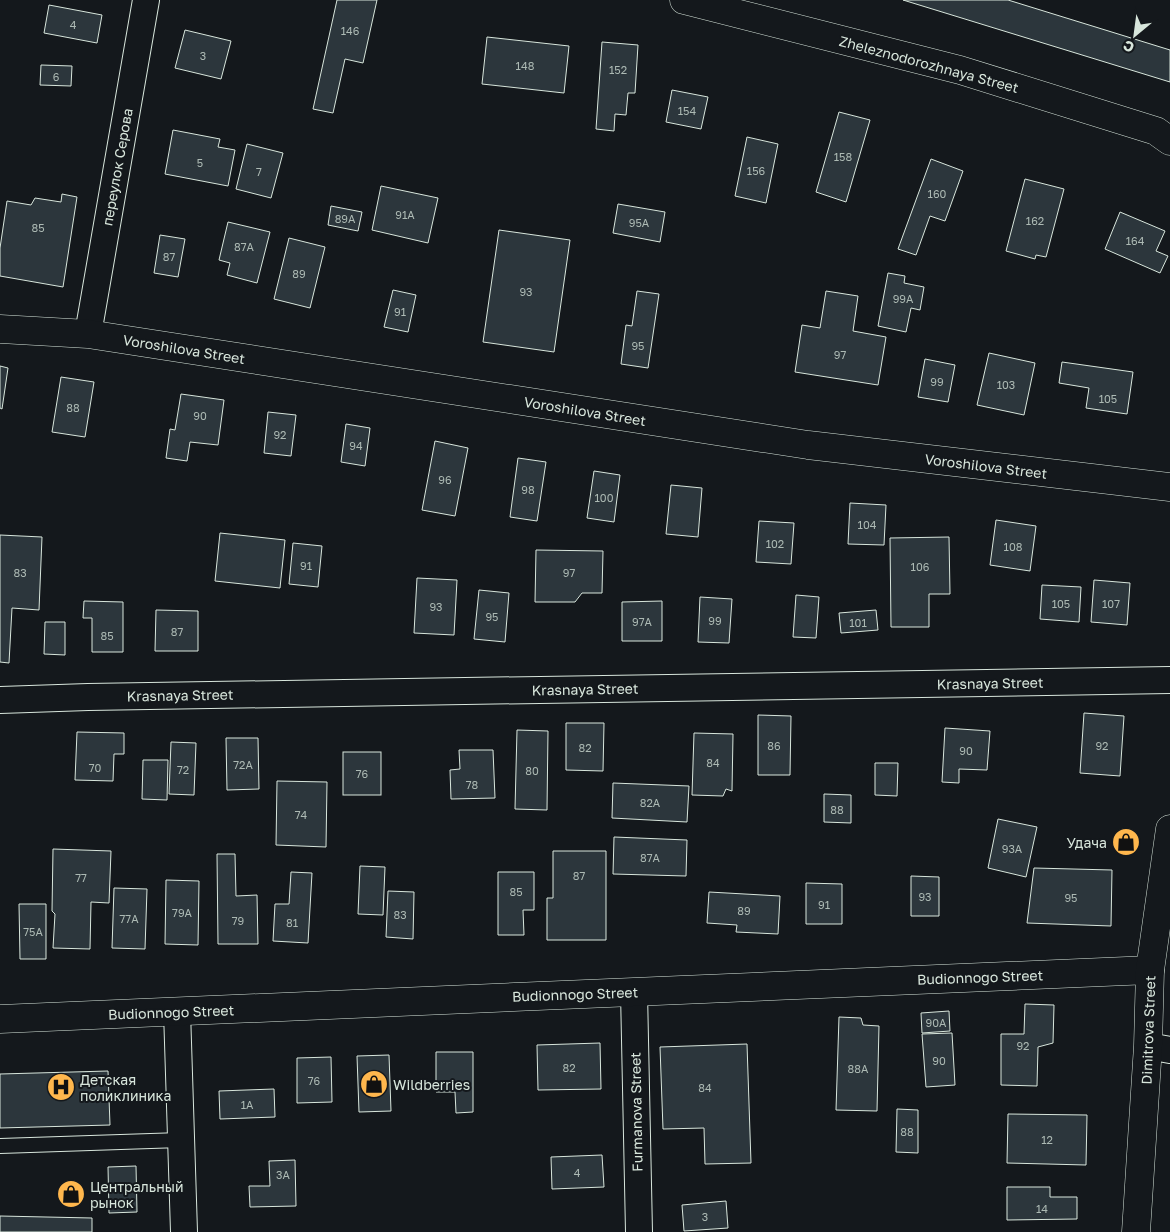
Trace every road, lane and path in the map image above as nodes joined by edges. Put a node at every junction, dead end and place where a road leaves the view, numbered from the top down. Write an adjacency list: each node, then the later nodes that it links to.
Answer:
1 (146, 0): 5 (street, переулок Серова)
2 (684, 0): 3 (street, Zheleznodorozhnaya Street)
3 (1170, 141)
4 (0, 329): 5 (street, Voroshilova Street)
5 (88, 334): 6 (street, Voroshilova Street)
6 (1170, 487)
7 (1170, 680): 8 (street, Krasnaya Street)
8 (0, 700)
9 (1170, 829): 10 (street, Dimitrova Street)
10 (1150, 970): 11 (street, Budionnogo Street); 14 (street, Dimitrova Street)
11 (634, 992): 12 (street, Budionnogo Street); 18 (street, Furmanova Street)
12 (177, 1011): 13 (street, Budionnogo Street); 15 (street)
13 (0, 1019)
14 (1159, 1048): 19 (street, Dimitrova Street)
15 (181, 1140): 16 (lane); 17 (street)
16 (0, 1146)
17 (184, 1232)
18 (639, 1232)
19 (1136, 1232)

